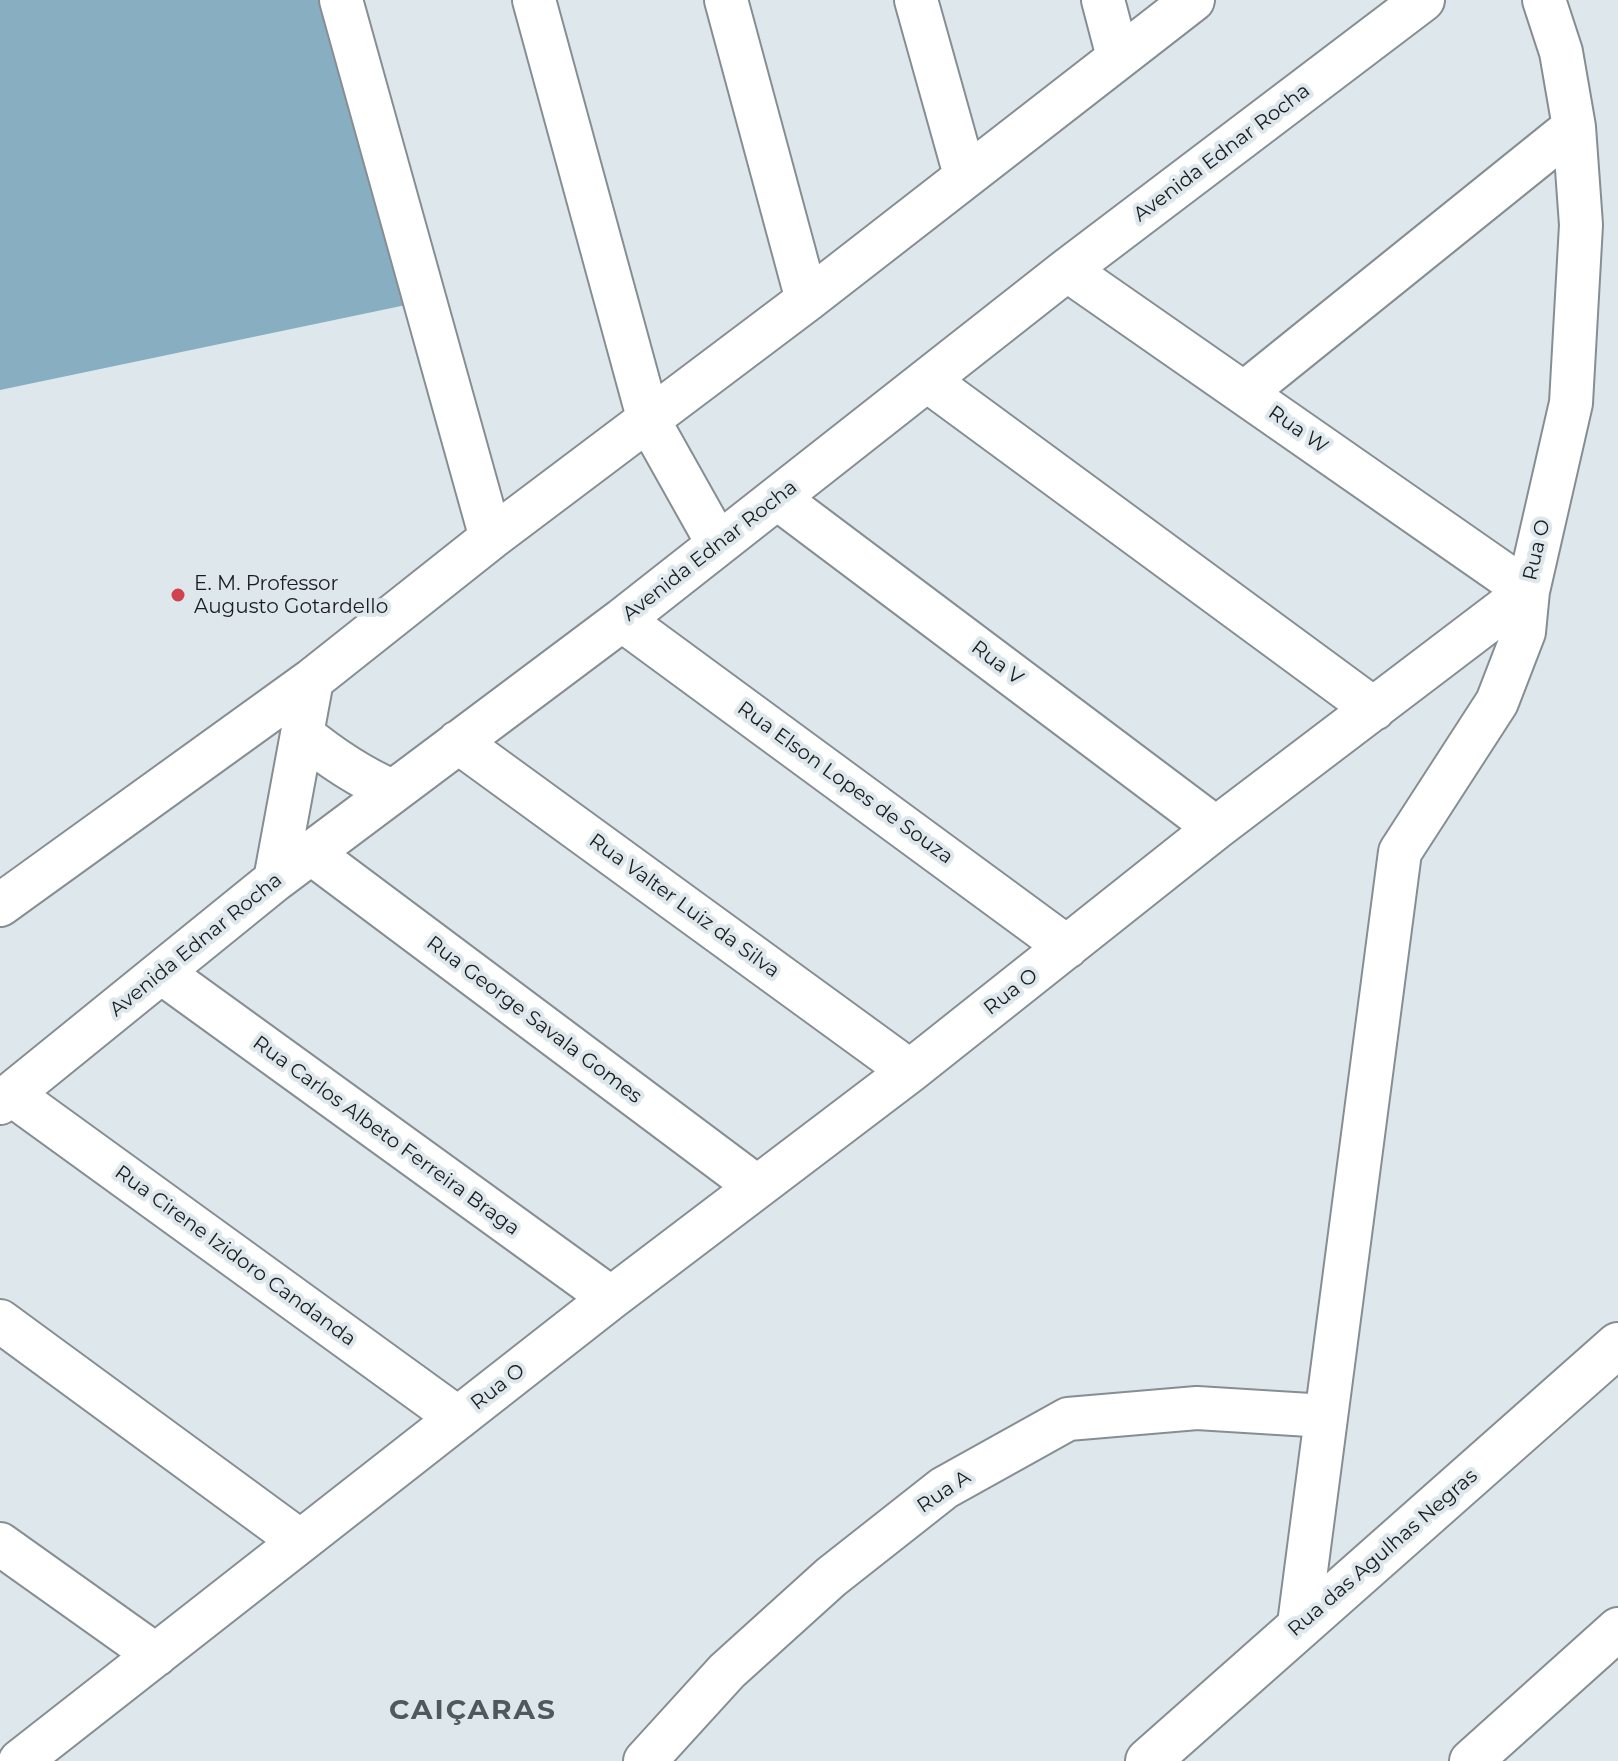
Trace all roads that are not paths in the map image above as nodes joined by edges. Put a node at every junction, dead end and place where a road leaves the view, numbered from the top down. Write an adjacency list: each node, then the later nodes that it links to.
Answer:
1 (341, 0): 18 (street)
2 (534, 0): 16 (street)
3 (726, 0): 13 (street)
4 (916, 0): 11 (street)
5 (1103, 0): 9 (street)
6 (1193, 0): 9 (street)
7 (1423, 0): 12 (street, Avenida Ednar Rocha)
8 (1544, 0): 10 (street, Rua O)
9 (1118, 57): 11 (street)
10 (1574, 127): 15 (street); 20 (street, Rua O)
11 (965, 175): 13 (street)
12 (1067, 270): 14 (street, Avenida Ednar Rocha); 15 (street, Rua W)
13 (807, 300): 16 (street)
14 (928, 381): 17 (street, Avenida Ednar Rocha); 23 (street)
15 (1244, 393): 20 (street, Rua W)
16 (649, 421): 18 (street); 19 (street)
17 (777, 498): 19 (street, Avenida Ednar Rocha); 27 (street, Rua V)
18 (491, 538): 22 (street)
19 (718, 544): 21 (street, Avenida Ednar Rocha)
20 (1528, 591): 23 (street, Rua O); 39 (street)
21 (622, 620): 25 (street, Avenida Ednar Rocha); 31 (street, Rua Elson Lopes de Souza)
22 (312, 680): 24 (street); 30 (street)
23 (1374, 709): 27 (street, Rua O)
24 (302, 734): 26 (street); 29 (street)
25 (458, 742): 26 (street, Avenida Ednar Rocha); 33 (street, Rua Valter Luiz da Silva)
26 (392, 791): 28 (street, Avenida Ednar Rocha)
27 (1216, 828): 31 (street, Rua O)
28 (311, 853): 29 (street, Avenida Ednar Rocha); 35 (street, Rua George Savala Gomes)
29 (275, 880): 32 (street, Avenida Ednar Rocha)
30 (0, 905)
31 (1067, 947): 33 (street, Rua O)
32 (162, 973): 34 (street, Avenida Ednar Rocha); 36 (street, Rua Carlos Albeto Ferreira Braga)
33 (910, 1071): 35 (street, Rua O)
34 (6, 1099): 40 (street, Rua Cirene Izidoro Candanda)
35 (756, 1186): 36 (street, Rua O)
36 (611, 1298): 40 (street, Rua O)
37 (0, 1321): 41 (street)
38 (1618, 1345): 43 (street, Rua das Agulhas Negras)
39 (1326, 1416): 43 (street); 47 (street, Rua A)
40 (458, 1418): 41 (street, Rua O)
41 (300, 1541): 45 (street, Rua O)
42 (0, 1544): 45 (street)
43 (1299, 1624): 48 (street, Rua das Agulhas Negras)
44 (1618, 1629): 49 (street)
45 (156, 1655): 46 (street, Rua O)
46 (20, 1761)
47 (645, 1761)
48 (1148, 1761)
49 (1471, 1761)

